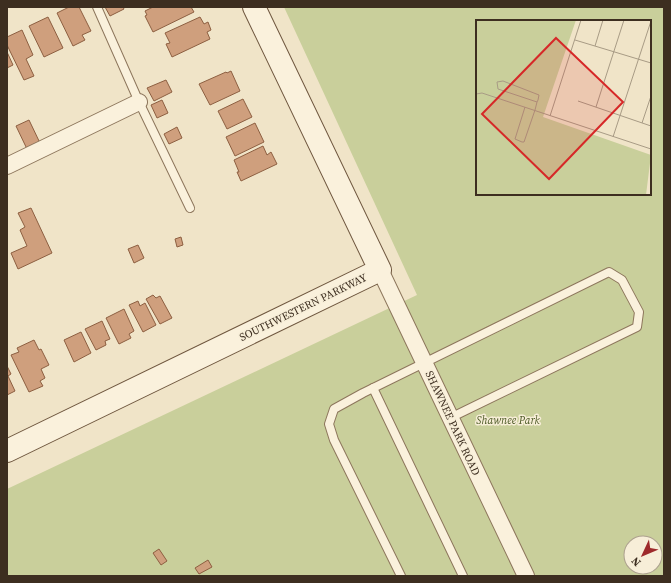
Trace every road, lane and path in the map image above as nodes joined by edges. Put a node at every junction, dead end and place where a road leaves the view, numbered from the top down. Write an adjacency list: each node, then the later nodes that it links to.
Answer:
1 (97, 7): 3 (lane)
2 (254, 7): 6 (street, SOUTHWESTERN PARKWAY)
3 (139, 102): 4 (street); 5 (lane)
4 (7, 166)
5 (190, 208)
6 (380, 270): 7 (street, SHAWNEE PARK ROAD); 10 (street, SOUTHWESTERN PARKWAY)
7 (424, 363): 8 (lane); 9 (street, SHAWNEE PARK ROAD); 9 (lane)
8 (373, 388): 11 (lane); 12 (lane)
9 (450, 418): 13 (street, SHAWNEE PARK ROAD)
10 (7, 451)
11 (401, 576)
12 (463, 576)
13 (526, 576)

